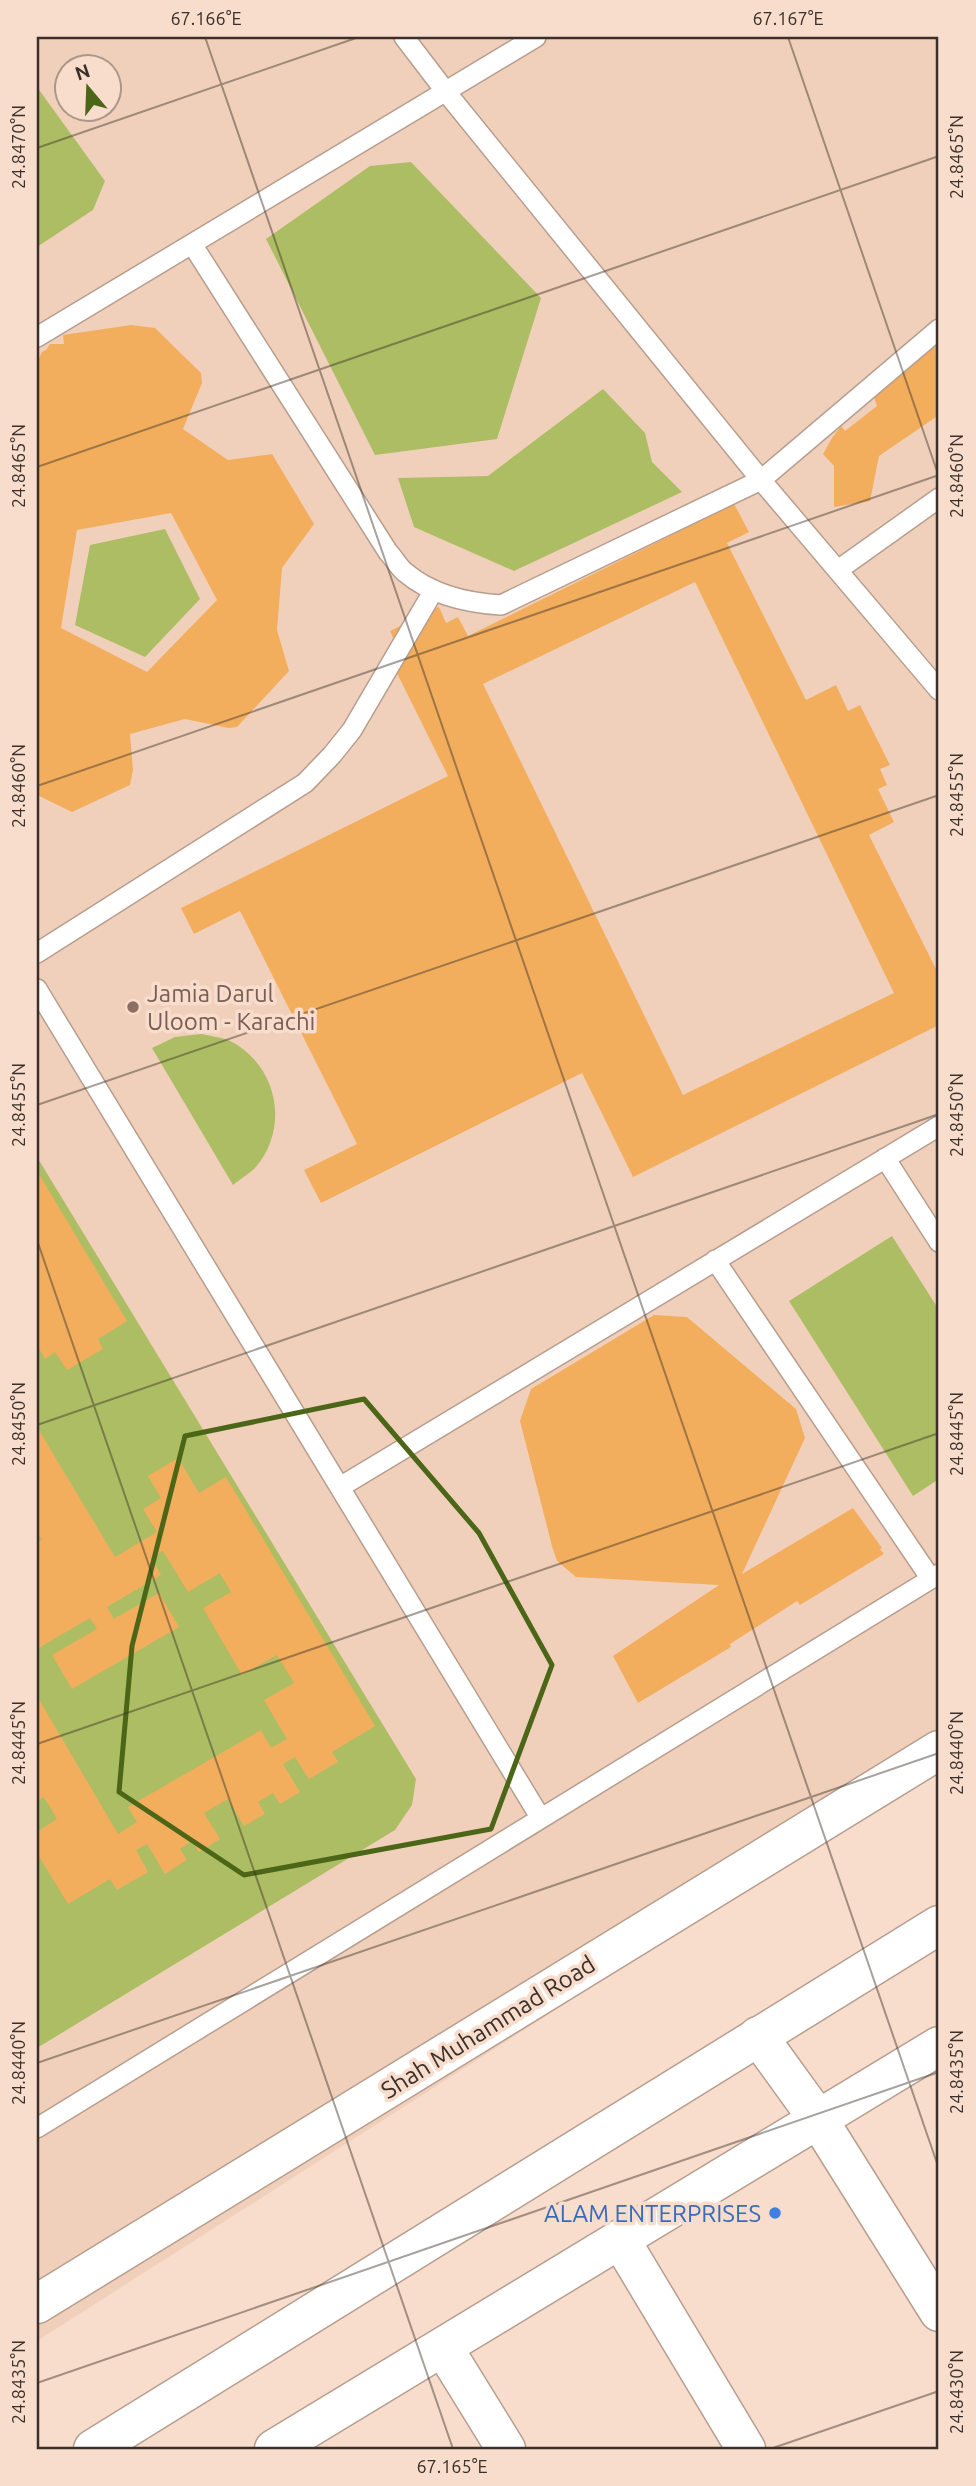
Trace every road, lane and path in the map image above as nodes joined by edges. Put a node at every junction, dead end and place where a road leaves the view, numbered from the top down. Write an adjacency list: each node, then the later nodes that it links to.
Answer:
1 (404, 37): 3 (lane)
2 (536, 37): 3 (lane)
3 (446, 92): 4 (lane); 7 (lane)
4 (192, 244): 6 (lane); 10 (lane)
5 (939, 329): 7 (lane)
6 (37, 337)
7 (761, 480): 9 (lane); 10 (lane)
8 (939, 498): 9 (lane)
9 (838, 570): 11 (lane)
10 (434, 590): 12 (lane)
11 (939, 690)
12 (37, 953)
13 (37, 989): 18 (lane)
14 (939, 1125): 15 (lane)
15 (885, 1158): 16 (lane); 17 (lane)
16 (939, 1242)
17 (715, 1260): 18 (lane); 19 (lane)
18 (340, 1487): 21 (lane)
19 (935, 1577): 21 (lane)
20 (939, 1750): 28 (street, Shah Muhammad Road)
21 (540, 1817): 26 (lane)
22 (939, 1925): 23 (street)
23 (758, 2036): 25 (street); 31 (street)
24 (939, 2046): 25 (street)
25 (818, 2119): 27 (street); 29 (street)
26 (37, 2128)
27 (620, 2239): 30 (street); 34 (street)
28 (37, 2304)
29 (939, 2312)
30 (443, 2347): 32 (street); 33 (street)
31 (93, 2449)
32 (275, 2449)
33 (506, 2449)
34 (746, 2449)

